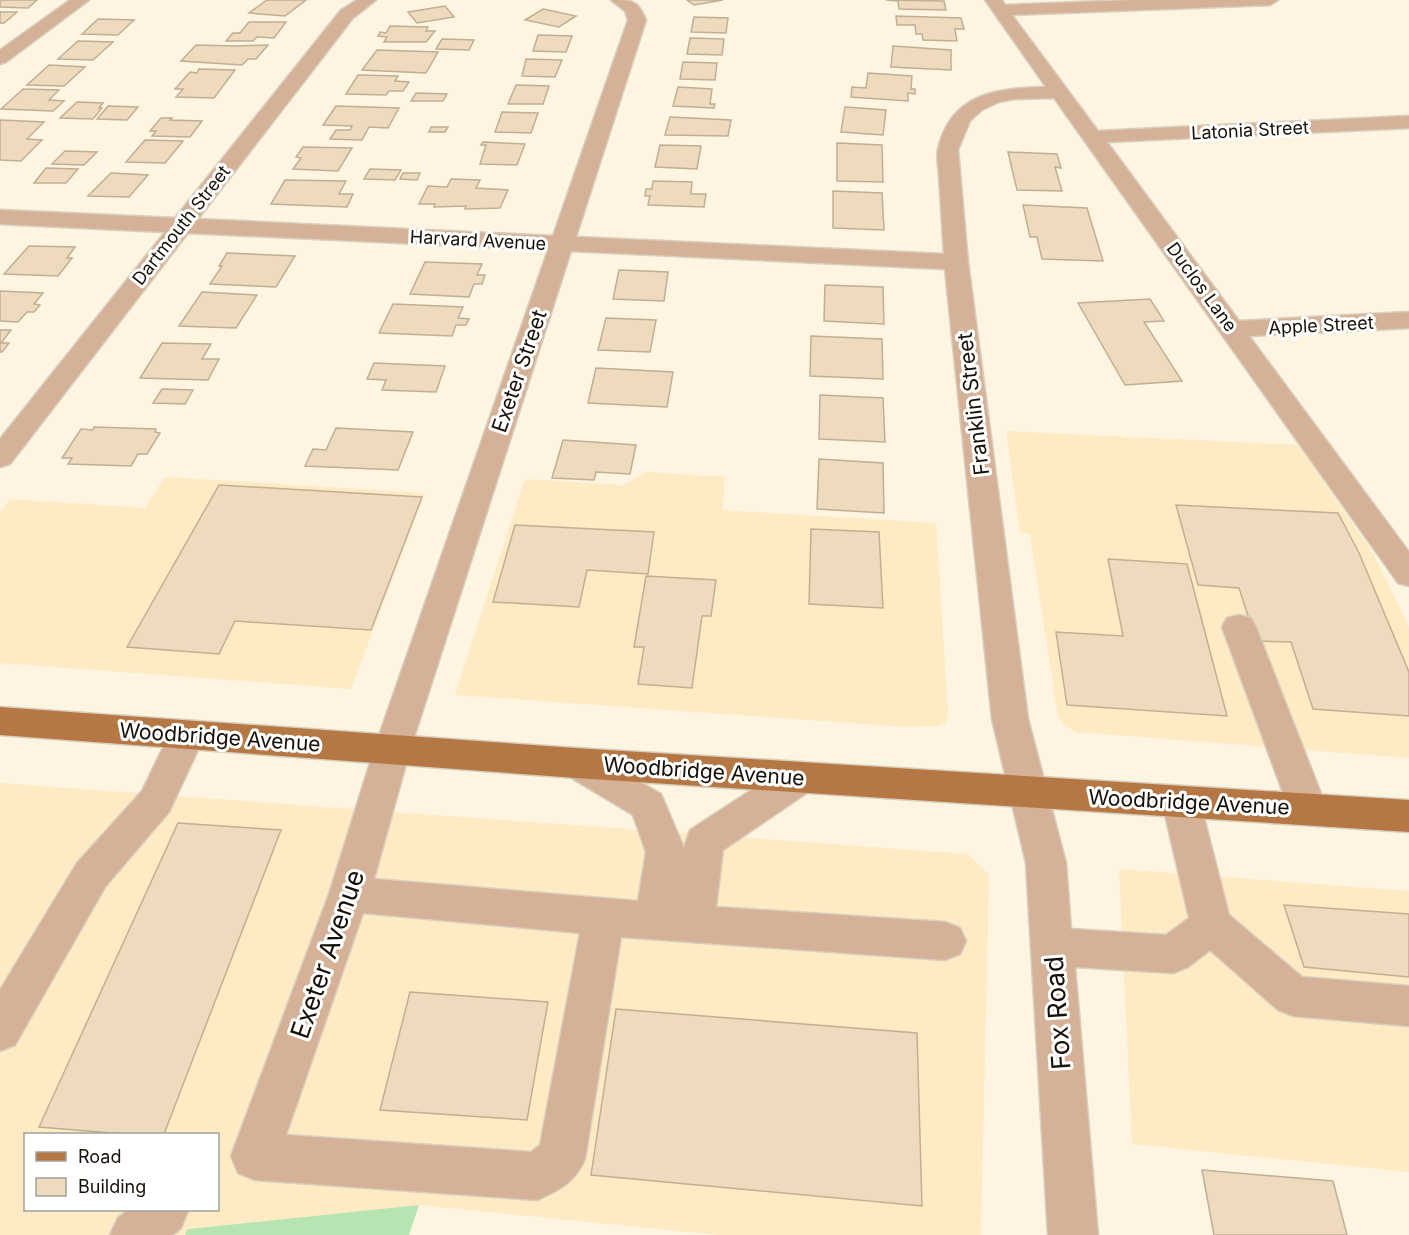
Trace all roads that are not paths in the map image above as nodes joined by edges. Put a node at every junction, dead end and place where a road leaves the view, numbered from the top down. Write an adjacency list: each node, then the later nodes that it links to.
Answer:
1 (81, 0): 6 (street)
2 (368, 0): 11 (street, Dartmouth Street)
3 (619, 0): 12 (street, Exeter Street)
4 (1270, 0): 5 (street)
5 (996, 5): 7 (street, Duclos Lane)
6 (0, 57)
7 (1058, 92): 9 (street, Duclos Lane); 13 (street, Franklin Street)
8 (1409, 123): 9 (street, Latonia Street)
9 (1091, 137): 15 (street, Duclos Lane)
10 (0, 217): 11 (street, Harvard Avenue)
11 (180, 225): 12 (street, Harvard Avenue); 16 (street, Dartmouth Street)
12 (562, 244): 13 (street, Harvard Avenue); 21 (street, Exeter Street)
13 (956, 261): 24 (street, Franklin Street)
14 (1409, 320): 15 (street, Apple Street)
15 (1233, 329): 17 (street, Duclos Lane)
16 (0, 458)
17 (1409, 575)
18 (1239, 627): 26 (street)
19 (0, 721): 20 (main road, Woodbridge Avenue)
20 (187, 735): 21 (main road, Woodbridge Avenue); 35 (street)
21 (392, 750): 22 (main road, Woodbridge Avenue); 28 (street, Exeter Avenue)
22 (576, 763): 23 (main road, Woodbridge Avenue); 30 (street)
23 (801, 777): 24 (main road, Woodbridge Avenue); 30 (street)
24 (1029, 792): 25 (main road, Woodbridge Avenue); 33 (street, Fox Road)
25 (1181, 802): 26 (main road, Woodbridge Avenue); 31 (street)
26 (1308, 809): 27 (main road, Woodbridge Avenue)
27 (1409, 816)
28 (350, 894): 29 (street); 29 (street, Exeter Avenue)
29 (604, 916): 30 (street)
30 (675, 922): 32 (street)
31 (1211, 925): 33 (street); 34 (street)
32 (945, 941)
33 (1053, 947): 36 (street, Fox Road)
34 (1409, 1006)
35 (0, 1030)
36 (1073, 1235)

